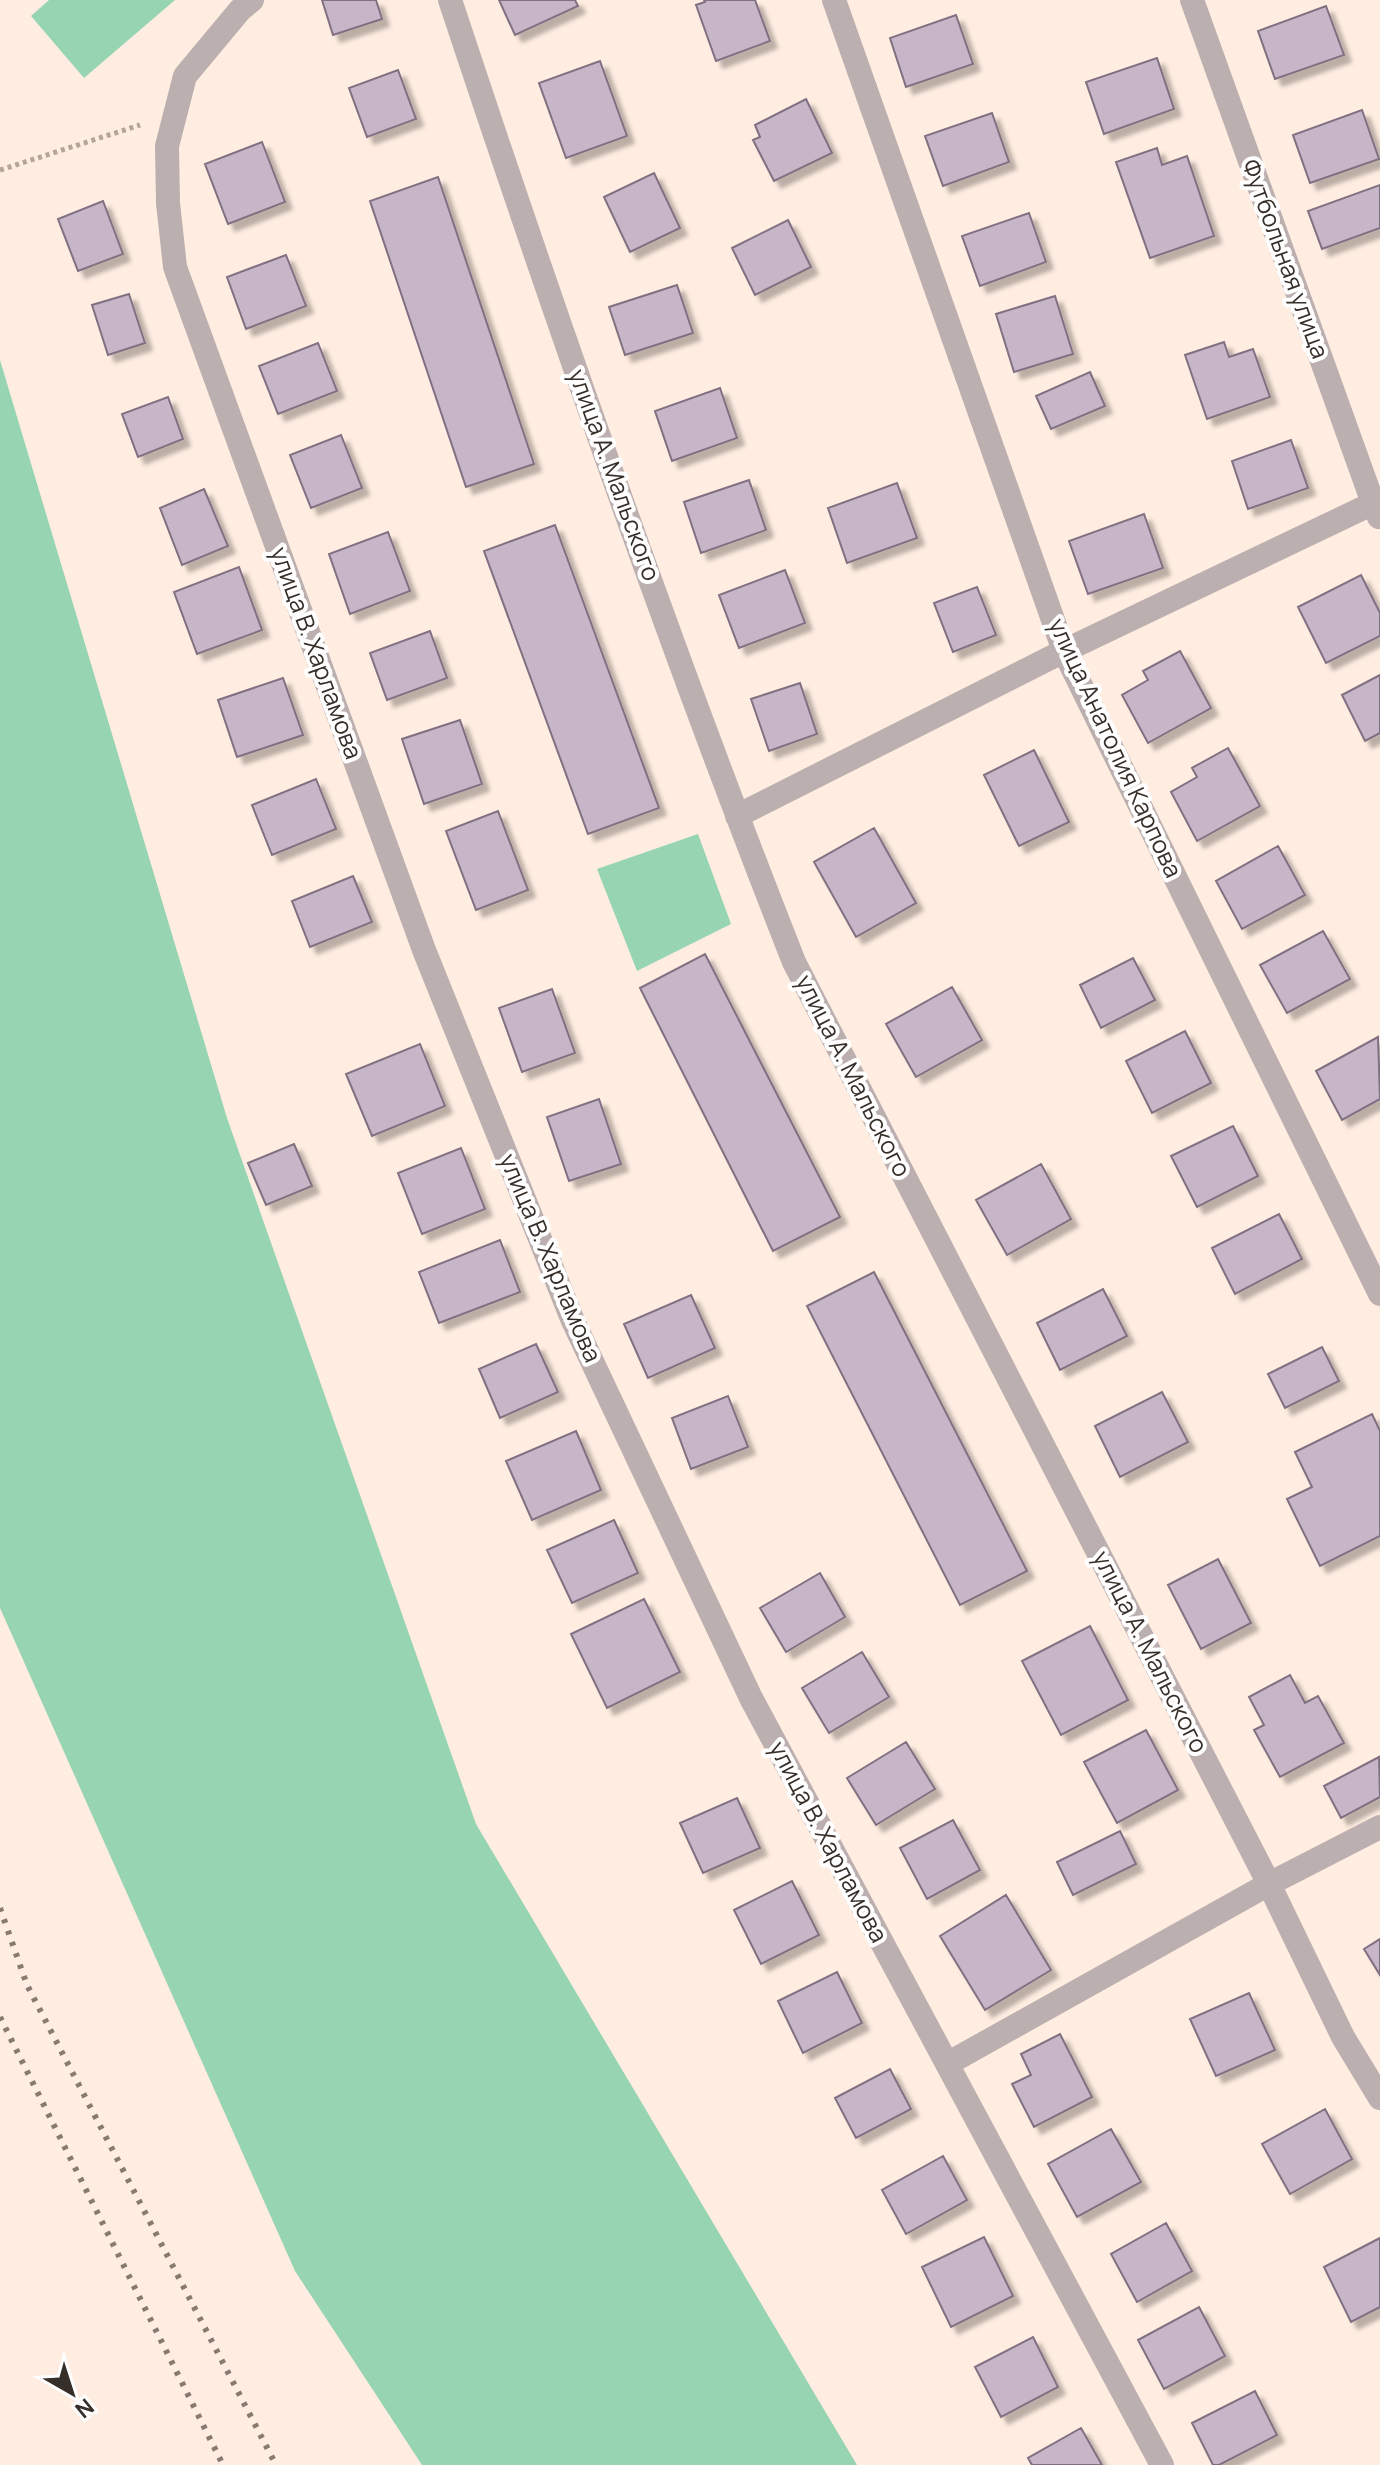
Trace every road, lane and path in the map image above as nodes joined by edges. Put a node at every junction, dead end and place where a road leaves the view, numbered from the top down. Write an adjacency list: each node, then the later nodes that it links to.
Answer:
1 (252, 0): 5 (street, улица В. Харламова)
2 (450, 0): 9 (street, улица А. Мальского)
3 (834, 0): 8 (street, улица Анатолия Карпова)
4 (1192, 0): 7 (street, Футбольная улица)
5 (175, 114): 6 (path); 13 (street, улица В. Харламова)
6 (0, 170)
7 (1378, 507): 8 (street)
8 (1064, 651): 9 (street); 10 (street, улица Анатолия Карпова)
9 (737, 816): 12 (street, улица А. Мальского)
10 (1380, 1294)
11 (1380, 1827): 12 (street)
12 (1269, 1884): 13 (street); 14 (street, улица А. Мальского)
13 (947, 2064): 15 (street, улица В. Харламова)
14 (1380, 2098)
15 (1162, 2465)

